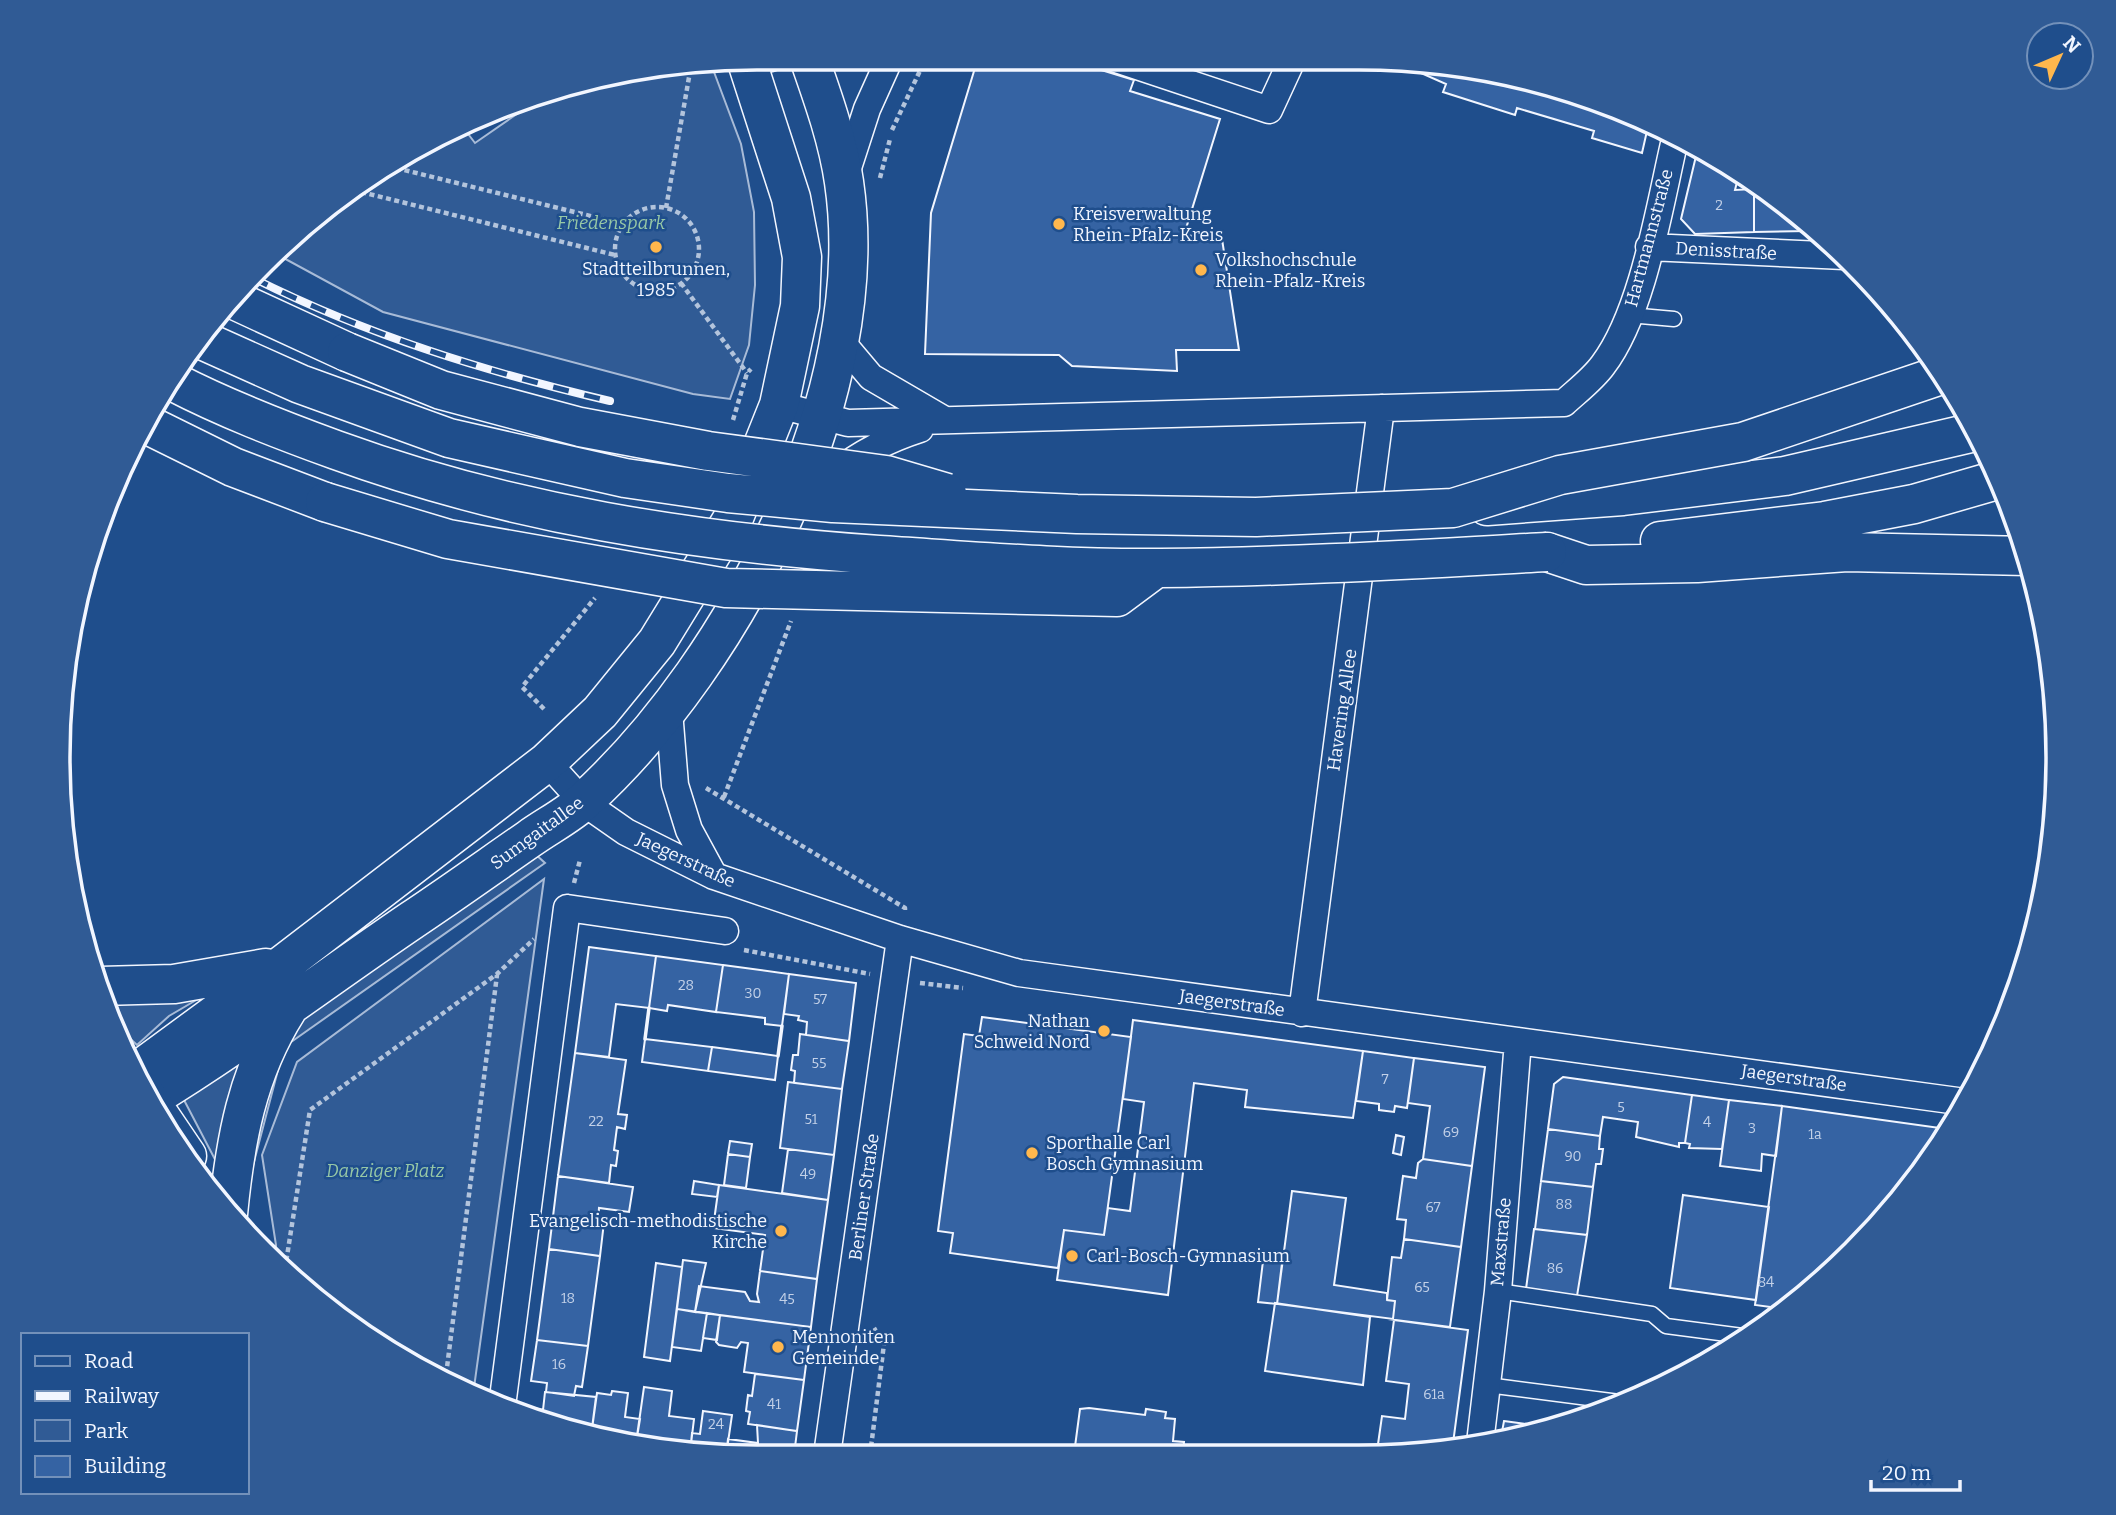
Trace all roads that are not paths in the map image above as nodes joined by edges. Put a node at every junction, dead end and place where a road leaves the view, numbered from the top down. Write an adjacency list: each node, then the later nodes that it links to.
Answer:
1 (756, 70): 17 (main road)
2 (813, 70): 7 (main road, Sumgaitallee)
3 (885, 70): 7 (street)
4 (1149, 70): 5 (street)
5 (1287, 70)
6 (1673, 147): 8 (street, Hartmannstraße)
7 (861, 183): 13 (main road, Sumgaitallee)
8 (1649, 247): 9 (street, Denisstraße); 11 (street, Hartmannstraße)
9 (1828, 255)
10 (242, 303): 27 (main road, bridge)
11 (1629, 314): 12 (lane); 18 (street, Hartmannstraße)
12 (1674, 319)
13 (839, 339): 19 (main road, Sumgaitallee); 20 (street)
14 (209, 343): 27 (main road, bridge)
15 (1931, 377): 26 (main road, bridge)
16 (180, 385): 31 (main road, bridge)
17 (779, 405): 19 (street); 23 (main road)
18 (1381, 408): 20 (street); 41 (street, Havering Allee)
19 (821, 416): 20 (street); 28 (main road, Sumgaitallee)
20 (945, 419): 28 (street)
21 (154, 428): 31 (main road, bridge)
22 (1965, 434): 26 (main road, bridge)
23 (763, 450): 24 (lane); 33 (main road)
24 (575, 462)
25 (1989, 482): 29 (main road)
26 (1453, 508): 27 (main road, bridge)
27 (1006, 510)
28 (780, 527): 32 (main road, Sumgaitallee)
29 (1547, 552): 30 (main road); 31 (main road, bridge)
30 (2016, 556)
31 (1156, 568)
32 (669, 710): 34 (main road, Sumgaitallee); 35 (street)
33 (547, 762): 34 (street, Jaegerstraße); 38 (main road)
34 (583, 802): 35 (street, Jaegerstraße); 40 (main road, Sumgaitallee)
35 (714, 876): 37 (street, Jaegerstraße)
36 (725, 931): 50 (street)
37 (900, 939): 41 (street, Jaegerstraße); 53 (street, Berliner Straße)
38 (285, 963): 39 (main road); 43 (main road)
39 (109, 986)
40 (292, 1002): 44 (main road, Sumgaitallee); 46 (main road)
41 (1302, 1013): 42 (street, Jaegerstraße)
42 (1518, 1041): 45 (street, Jaegerstraße); 47 (street, Maxstraße)
43 (152, 1083)
44 (154, 1085)
45 (1954, 1101)
46 (230, 1198)
47 (1498, 1291): 48 (lane); 49 (street, Maxstraße)
48 (1731, 1335)
49 (1487, 1385): 51 (lane); 52 (street, Maxstraße)
50 (503, 1396)
51 (1602, 1401)
52 (1481, 1434)
53 (828, 1445)

